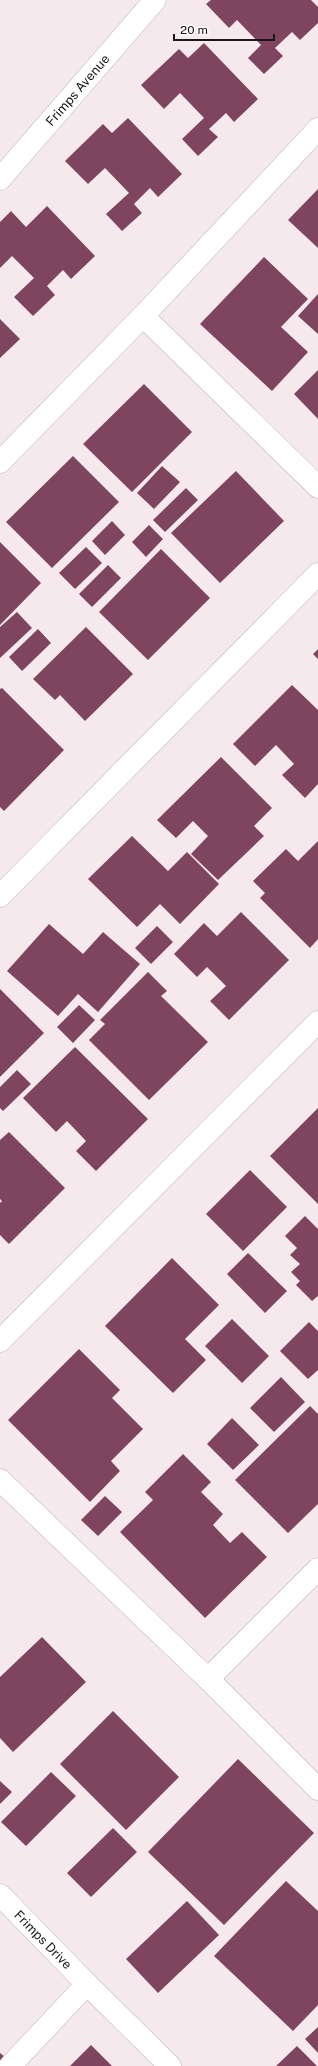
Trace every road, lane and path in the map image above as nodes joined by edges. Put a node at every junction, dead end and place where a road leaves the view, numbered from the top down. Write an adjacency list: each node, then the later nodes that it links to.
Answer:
1 (155, 0): 3 (street, Frimps Avenue)
2 (318, 129): 4 (street)
3 (0, 179)
4 (143, 316): 5 (street); 6 (street)
5 (0, 462)
6 (318, 486)
7 (318, 574): 8 (street)
8 (0, 896)
9 (318, 1022): 10 (street)
10 (0, 1341)
11 (0, 1480): 13 (street)
12 (318, 1569): 13 (street)
13 (208, 1679): 14 (street)
14 (318, 1789)
15 (0, 1895): 16 (street, Frimps Drive)
16 (87, 1984): 17 (street); 18 (street, Frimps Drive)
17 (10, 2066)
18 (170, 2066)

